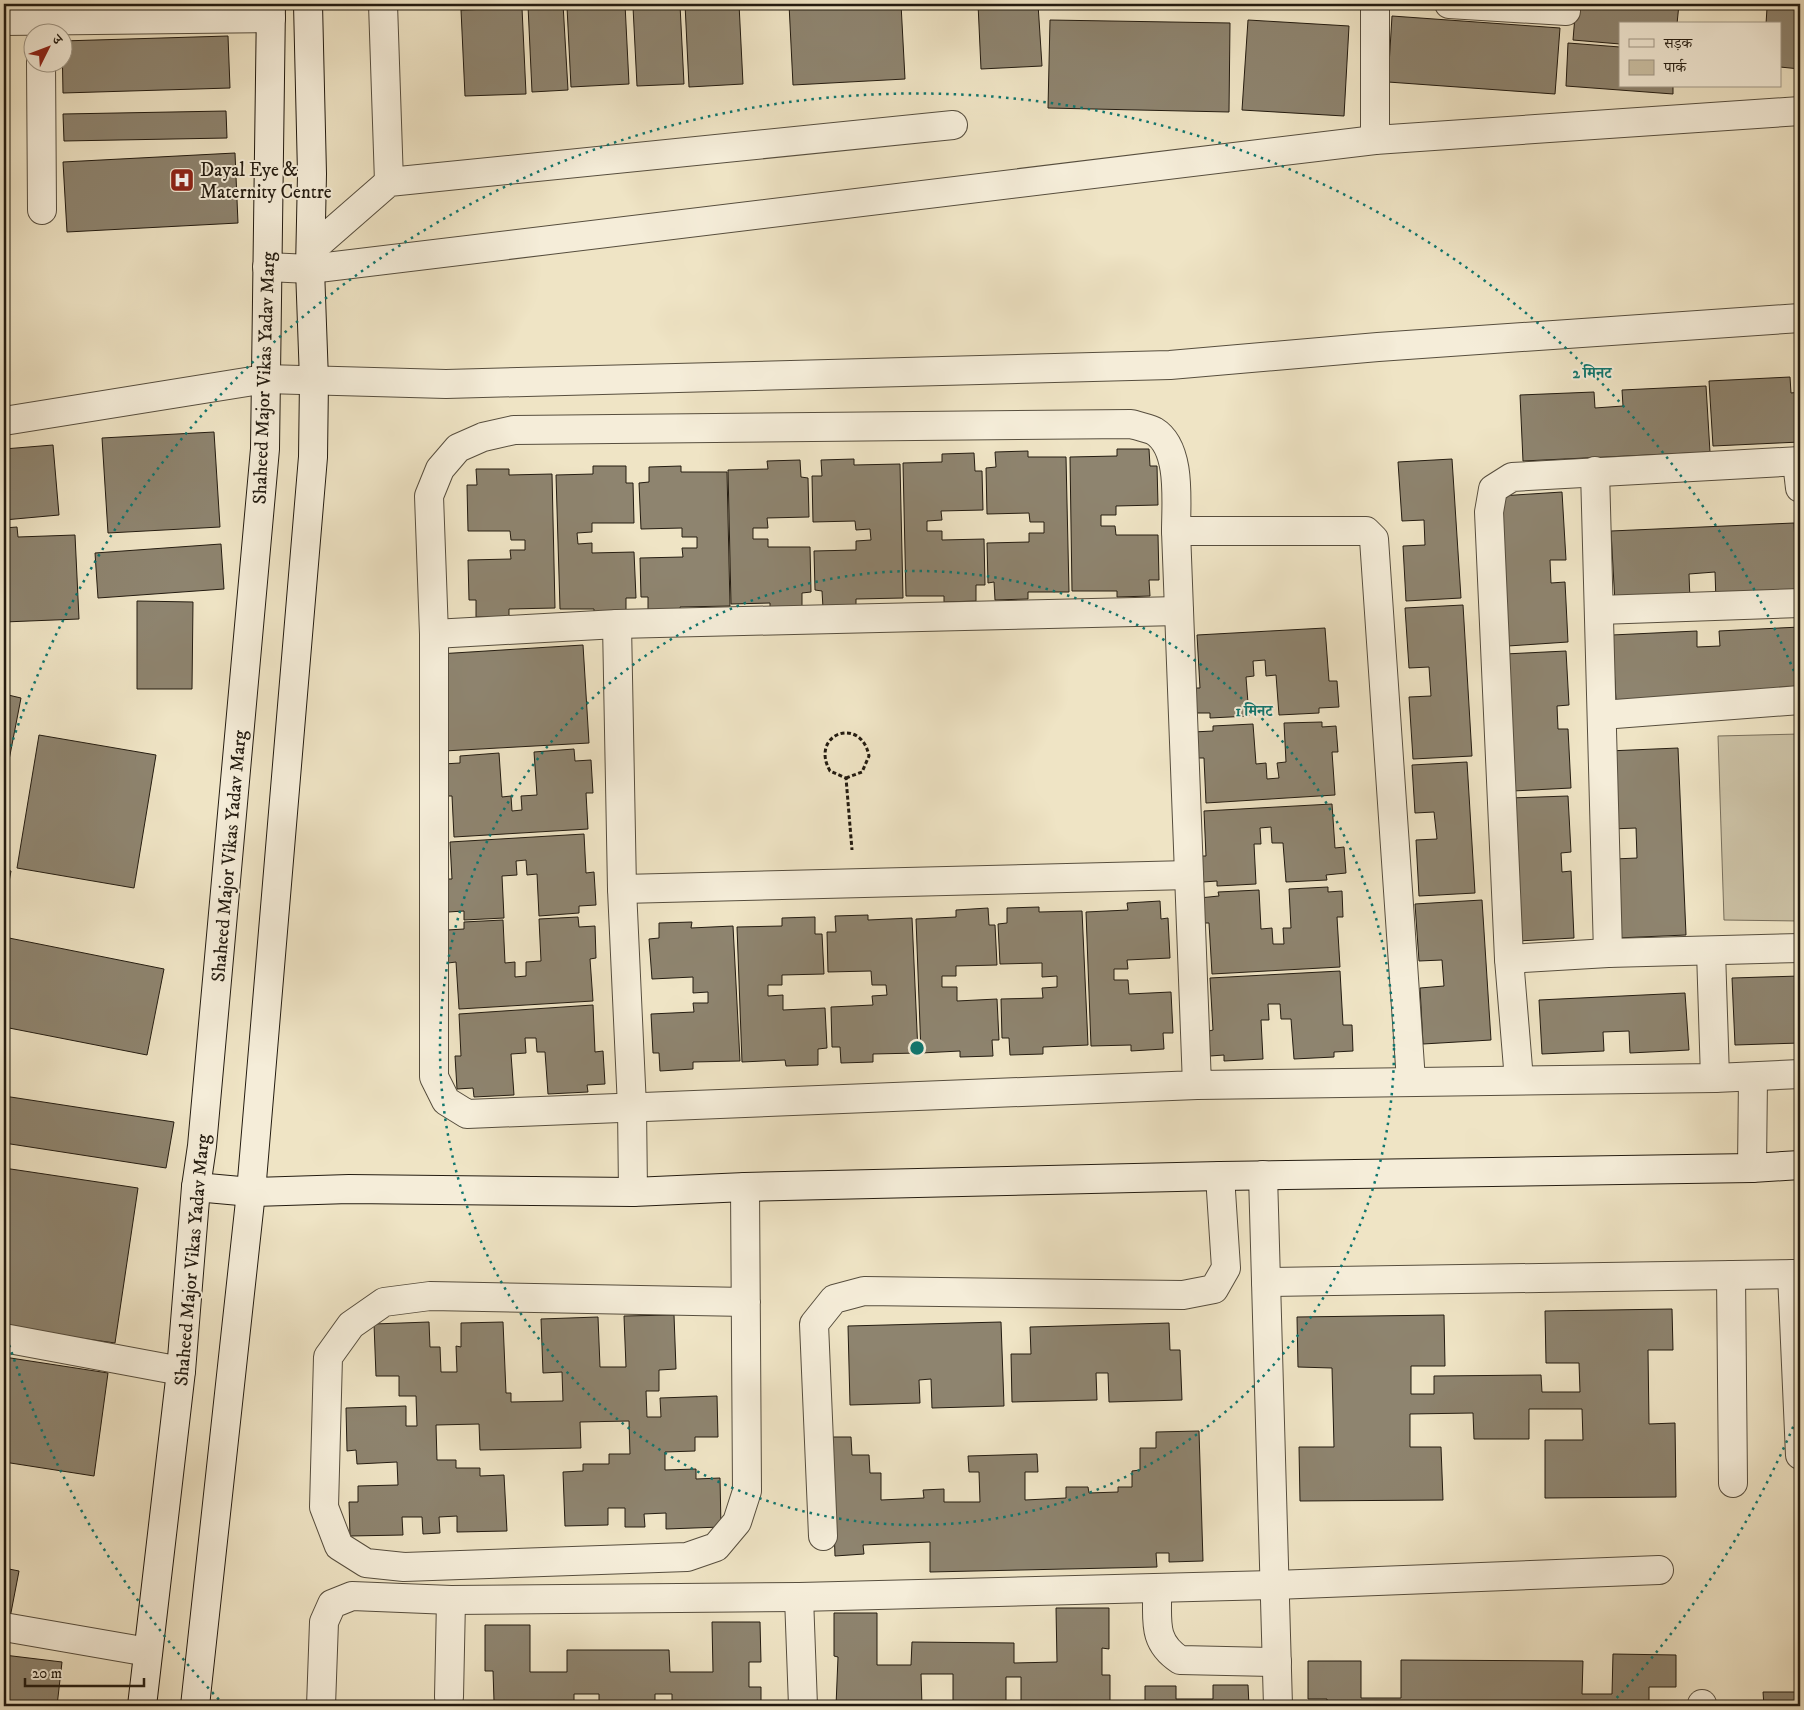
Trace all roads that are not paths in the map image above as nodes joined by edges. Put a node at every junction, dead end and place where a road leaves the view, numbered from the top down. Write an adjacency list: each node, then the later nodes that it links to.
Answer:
1 (308, 4): 15 (street)
2 (383, 4): 13 (street)
3 (1375, 4): 12 (street)
4 (1449, 4): 6 (street)
5 (271, 11): 7 (street); 16 (street, Shaheed Major Vikas Yadav Marg)
6 (1566, 12)
7 (52, 19): 8 (street)
8 (4, 21)
9 (41, 72): 14 (street)
10 (1800, 111): 12 (street)
11 (953, 125): 13 (street)
12 (1375, 140): 15 (street)
13 (389, 182): 15 (street)
14 (42, 210)
15 (310, 260): 16 (street); 19 (street)
16 (267, 266): 18 (street, Shaheed Major Vikas Yadav Marg)
17 (1800, 318): 19 (street)
18 (265, 379): 19 (street); 20 (street); 48 (street, Shaheed Major Vikas Yadav Marg)
19 (314, 380): 50 (street)
20 (4, 421)
21 (1799, 470): 22 (street)
22 (1595, 471): 25 (street); 36 (street)
23 (1176, 531): 26 (street); 28 (street); 41 (street)
24 (1800, 602): 25 (street)
25 (1599, 610): 30 (street)
26 (1179, 611): 27 (street); 31 (street)
27 (617, 624): 28 (street); 32 (street)
28 (434, 634): 43 (street)
29 (1800, 700): 30 (street)
30 (1602, 715): 35 (street)
31 (1189, 874): 32 (street); 42 (street)
32 (622, 889): 43 (street)
33 (1800, 948): 34 (street)
34 (1711, 951): 35 (street); 39 (street)
35 (1608, 953): 36 (street)
36 (1509, 959): 40 (street)
37 (1800, 1074): 38 (street)
38 (1753, 1077): 39 (street); 45 (street)
39 (1715, 1078): 40 (street)
40 (1519, 1080): 41 (street)
41 (1411, 1081): 42 (street)
42 (1197, 1085): 43 (street)
43 (632, 1107): 51 (street)
44 (1800, 1165): 45 (street)
45 (1752, 1168): 46 (street)
46 (1263, 1175): 47 (street); 54 (street)
47 (1220, 1176): 49 (street); 60 (street)
48 (196, 1187): 50 (street); 57 (street, Shaheed Major Vikas Yadav Marg)
49 (745, 1187): 51 (street); 55 (street)
50 (251, 1192): 51 (street); 71 (street)
51 (633, 1192)
52 (1796, 1274): 53 (street); 58 (street)
53 (1731, 1275): 54 (street); 59 (street)
54 (1266, 1282): 62 (street)
55 (746, 1302): 55 (street)
56 (4, 1338): 57 (street)
57 (181, 1371): 67 (street, Shaheed Major Vikas Yadav Marg)
58 (1800, 1455)
59 (1733, 1483)
60 (823, 1536)
61 (1659, 1570): 62 (street)
62 (1275, 1585): 63 (street); 68 (street)
63 (1157, 1588): 64 (street); 68 (street)
64 (799, 1597): 65 (street); 73 (street)
65 (451, 1600): 69 (street); 72 (street)
66 (4, 1627): 67 (street)
67 (148, 1652): 70 (street, Shaheed Major Vikas Yadav Marg)
68 (1277, 1662): 74 (street)
69 (449, 1697)
70 (142, 1706)
71 (195, 1706)
72 (321, 1706)
73 (803, 1706)
74 (1278, 1706)

